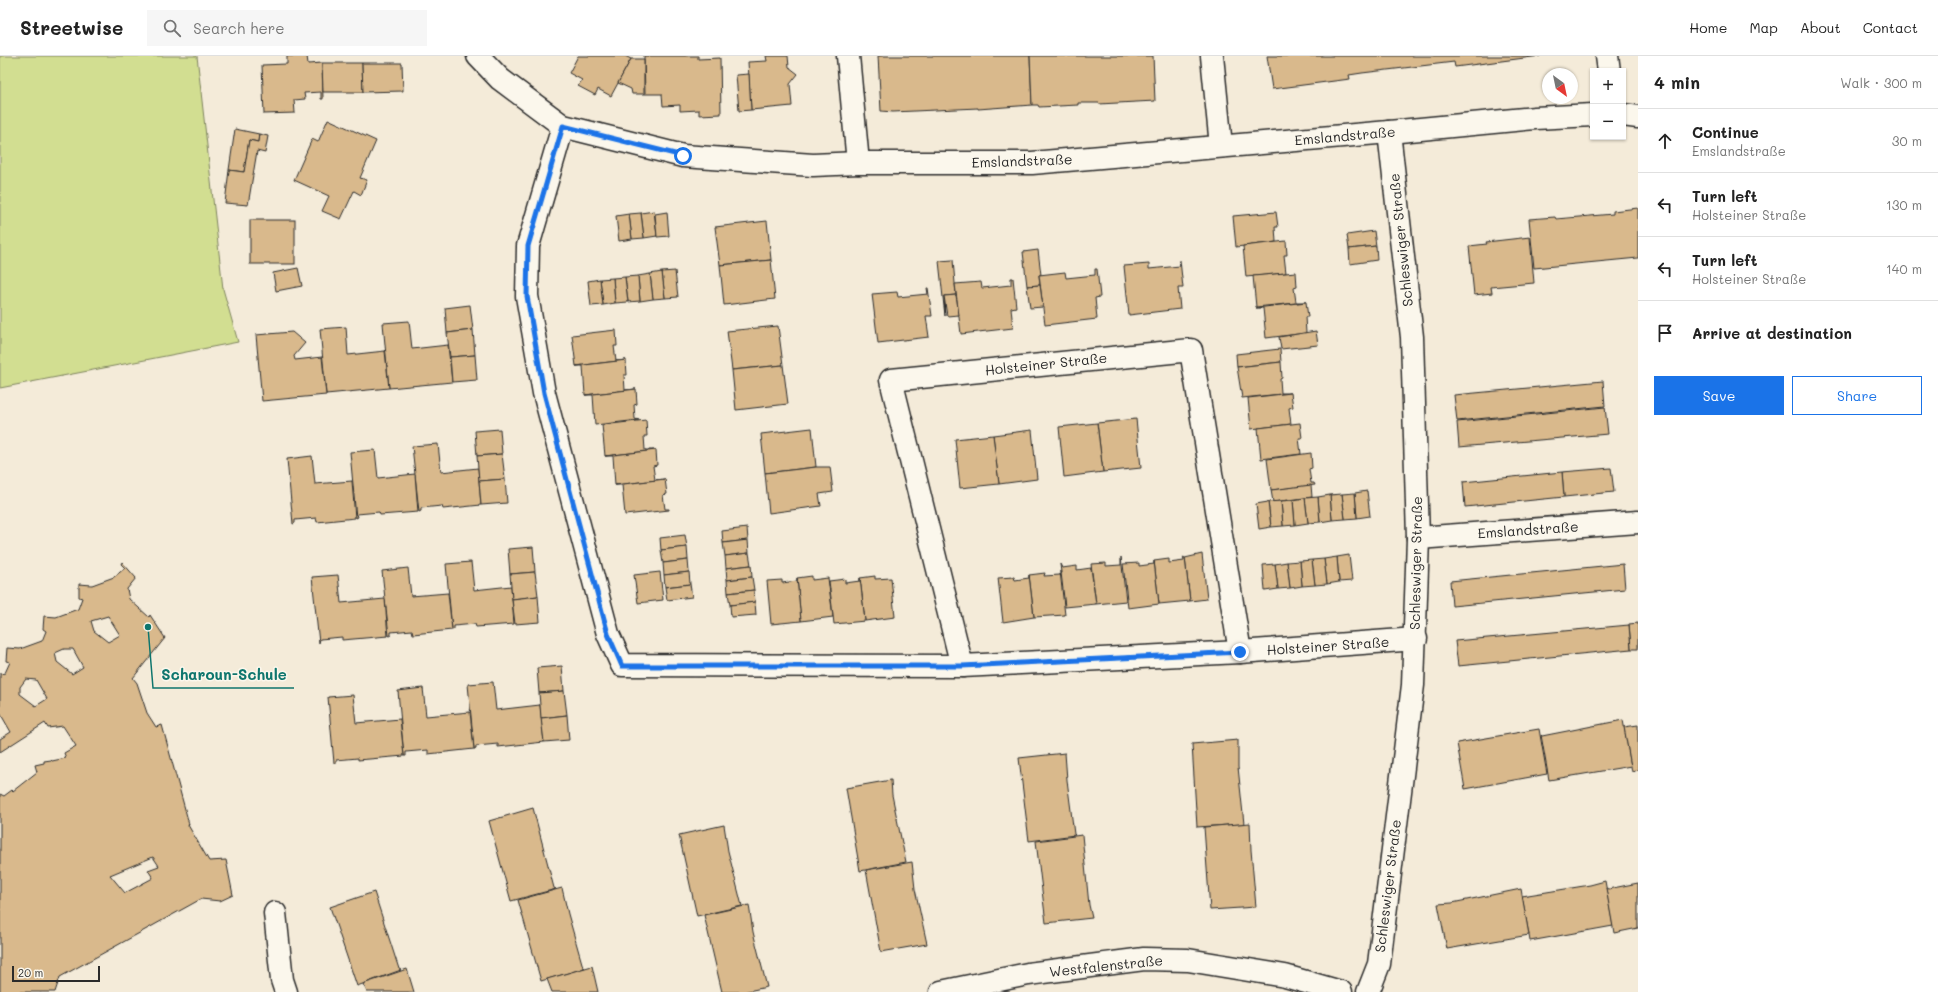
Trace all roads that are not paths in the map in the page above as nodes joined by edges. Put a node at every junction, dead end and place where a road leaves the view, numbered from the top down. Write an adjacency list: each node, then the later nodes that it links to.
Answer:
1 (478, 56): 9 (street, Emslandstraße)
2 (848, 56): 12 (street)
3 (1212, 56): 11 (street)
4 (1607, 56): 5 (street)
5 (1609, 68)
6 (1590, 115): 10 (street, Emslandstraße)
7 (1626, 115): 8 (street)
8 (1638, 117)
9 (563, 126): 12 (street, Emslandstraße); 17 (street, Holsteiner Straße)
10 (1389, 132): 11 (street, Emslandstraße); 14 (street, Schleswiger Straße)
11 (1221, 146): 12 (street, Emslandstraße)
12 (858, 163)
13 (1638, 522): 14 (street, Emslandstraße)
14 (1418, 538): 15 (street, Schleswiger Straße)
15 (1416, 639): 16 (street, Holsteiner Straße); 22 (street, Schleswiger Straße)
16 (1240, 652): 17 (street, Holsteiner Straße); 17 (street, Holsteiner Straße)
17 (962, 666)
18 (276, 913): 19 (street)
19 (286, 992)
20 (941, 992): 21 (street, Westfalenstraße)
21 (1341, 992)
22 (1368, 992)

